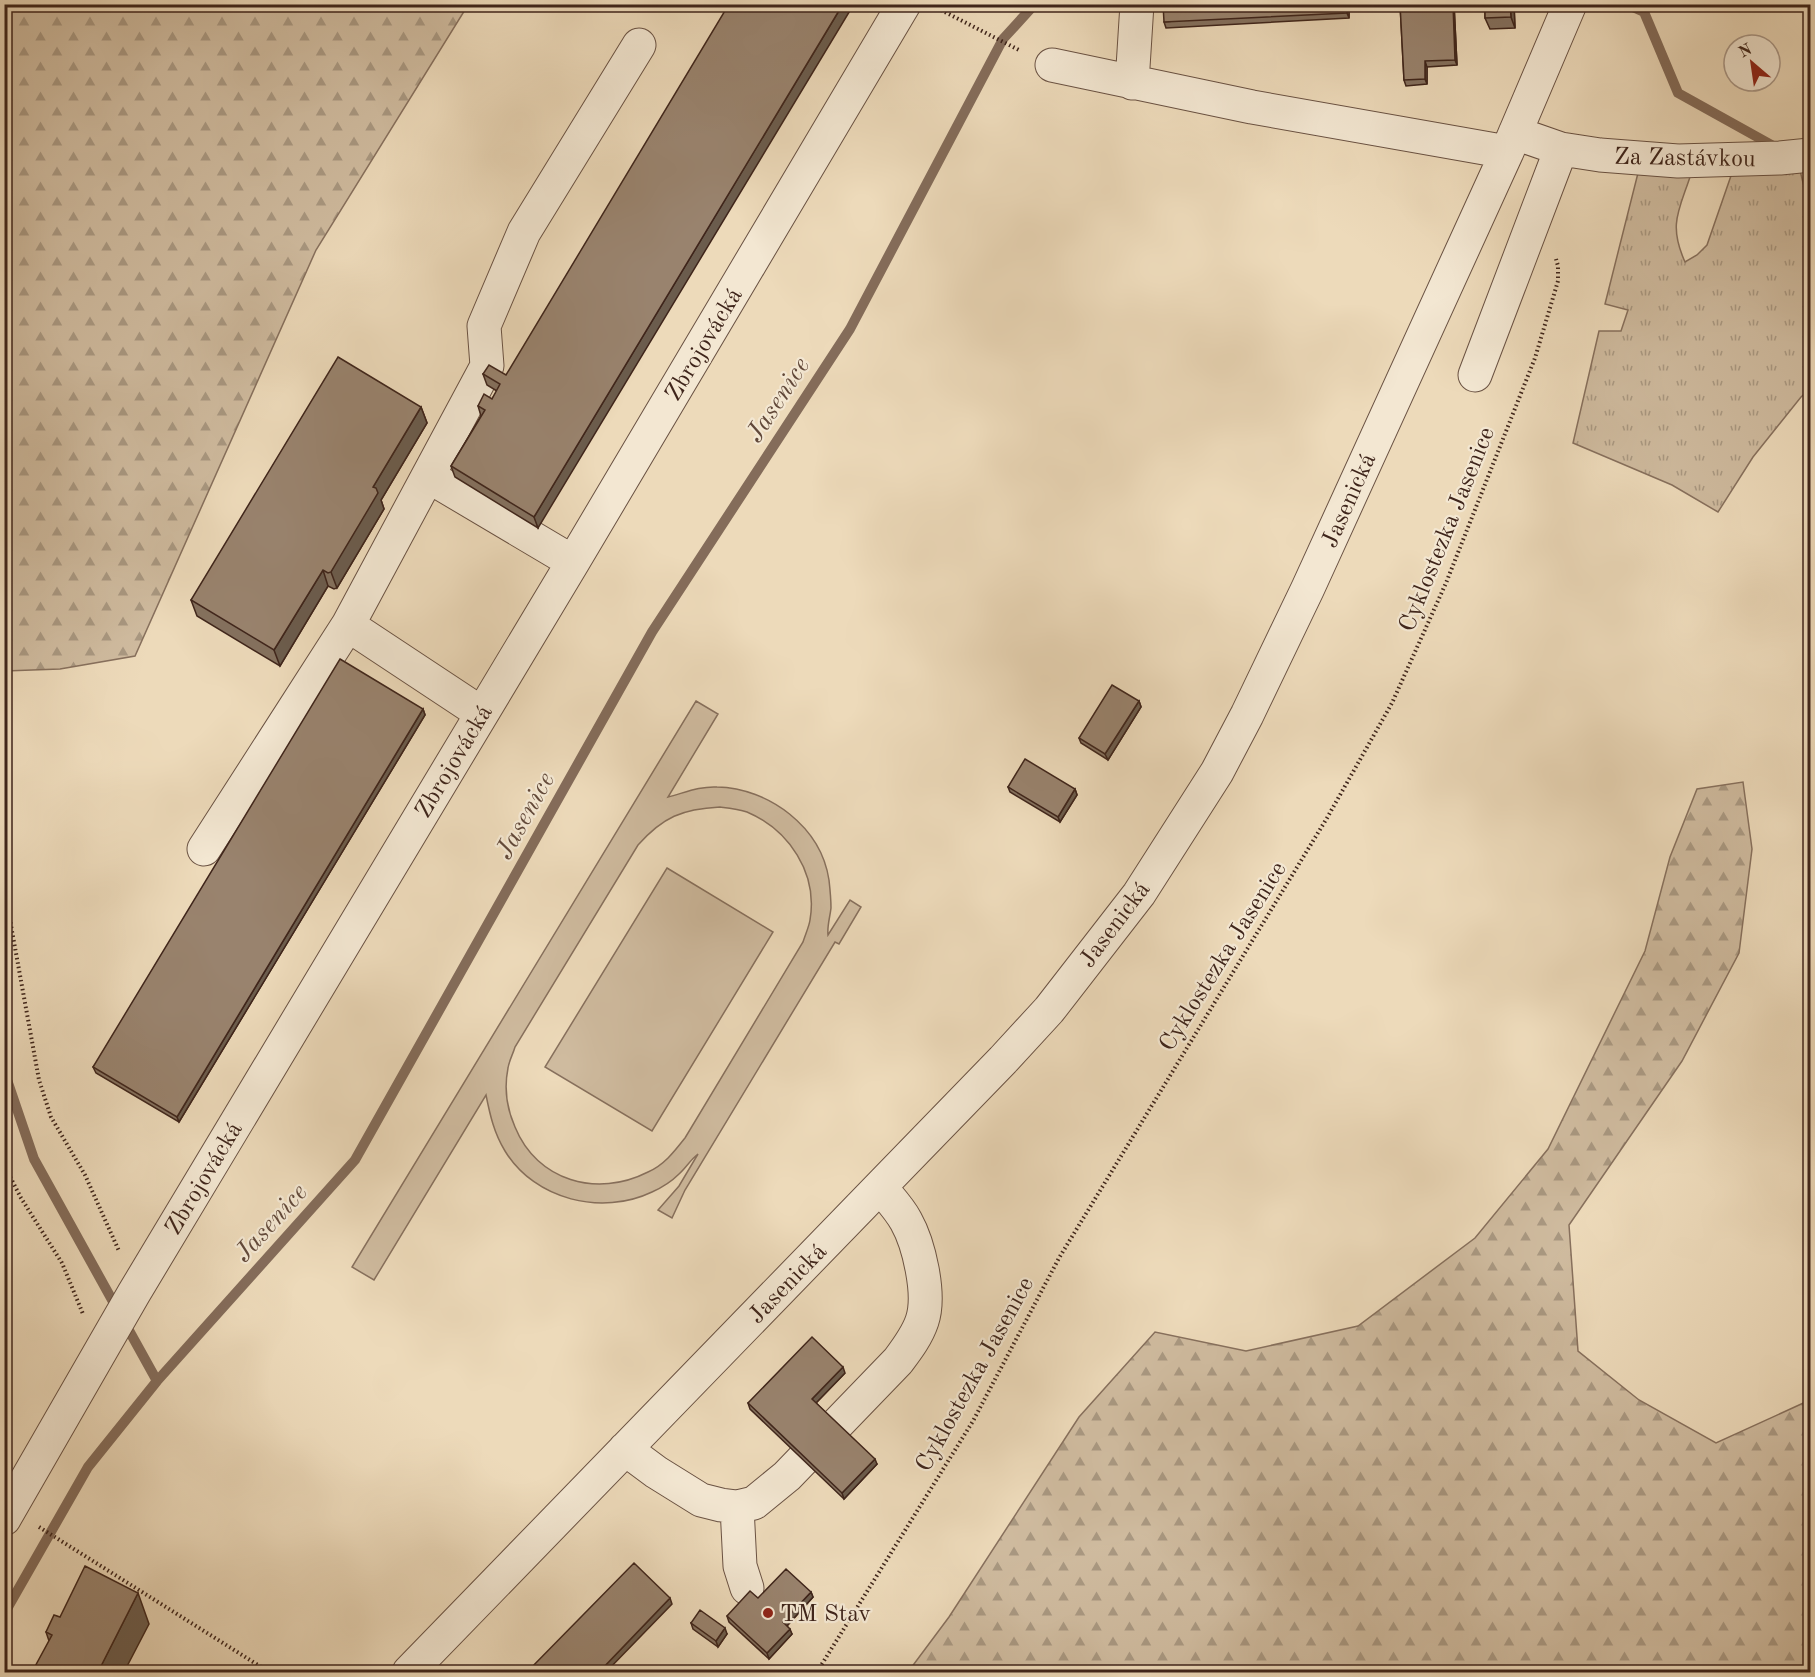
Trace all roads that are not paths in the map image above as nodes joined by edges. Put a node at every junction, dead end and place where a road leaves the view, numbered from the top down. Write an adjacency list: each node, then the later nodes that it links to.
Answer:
1 (904, 4): 12 (street, Zbrojovácká)
2 (1137, 4): 6 (street)
3 (1570, 5): 7 (street, Jasenická)
4 (639, 45): 11 (street)
5 (1052, 65): 6 (street, Za Zastávkou)
6 (1132, 83): 7 (street, Za Zastávkou)
7 (1511, 142): 8 (street, Za Zastávkou); 16 (street, Jasenická)
8 (1561, 149): 9 (street, Za Zastávkou); 10 (street)
9 (1799, 156)
10 (1474, 375)
11 (428, 476): 12 (street); 13 (street)
12 (573, 562): 14 (street, Zbrojovácká)
13 (348, 625): 14 (street); 15 (street)
14 (481, 713): 19 (street, Zbrojovácká)
15 (204, 849)
16 (880, 1187): 17 (street, Jasenická); 18 (street)
17 (625, 1449): 18 (street); 21 (street, Jasenická)
18 (737, 1507): 20 (street)
19 (4, 1519)
20 (747, 1588)
21 (409, 1672)

